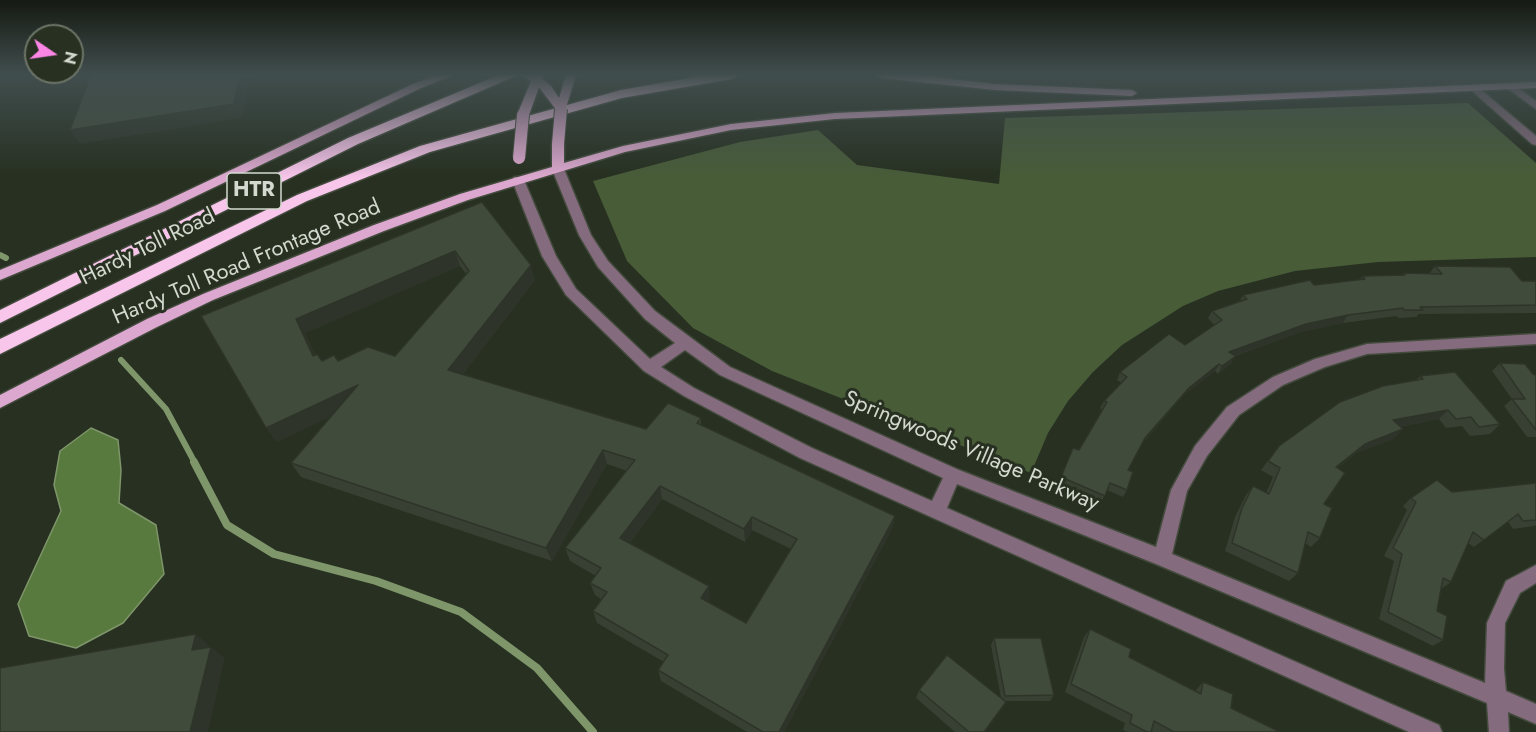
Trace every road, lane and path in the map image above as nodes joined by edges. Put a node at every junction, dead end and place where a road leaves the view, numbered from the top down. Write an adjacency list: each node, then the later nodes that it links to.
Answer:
1 (368, 109): 11 (main road)
2 (427, 109): 12 (highway, Hardy Toll Road / HTR)
3 (525, 109): 10 (main road, bridge)
4 (561, 109): 9 (main road, Springwoods Village Parkway, bridge)
5 (564, 109): 15 (highway, Hardy Toll Road / HTR)
6 (987, 109): 9 (main road, Hardy Toll Road Frontage Road)
7 (1499, 109): 8 (street)
8 (1536, 142)
9 (558, 170): 10 (main road, Hardy Toll Road Frontage Road); 14 (street, Springwoods Village Parkway)
10 (518, 180): 16 (street); 17 (main road, Hardy Toll Road Frontage Road)
11 (0, 275)
12 (0, 317)
13 (1536, 339): 20 (street)
14 (685, 343): 16 (street); 18 (street, Springwoods Village Parkway)
15 (0, 347)
16 (649, 367): 19 (street)
17 (0, 402)
18 (953, 475): 19 (street); 20 (street, Springwoods Village Parkway)
19 (937, 510): 24 (street)
20 (1162, 558): 22 (street, Springwoods Village Parkway)
21 (1536, 573): 22 (street)
22 (1497, 699): 23 (street, Springwoods Village Parkway); 25 (street)
23 (1536, 714)
24 (1432, 732)
25 (1499, 732)

